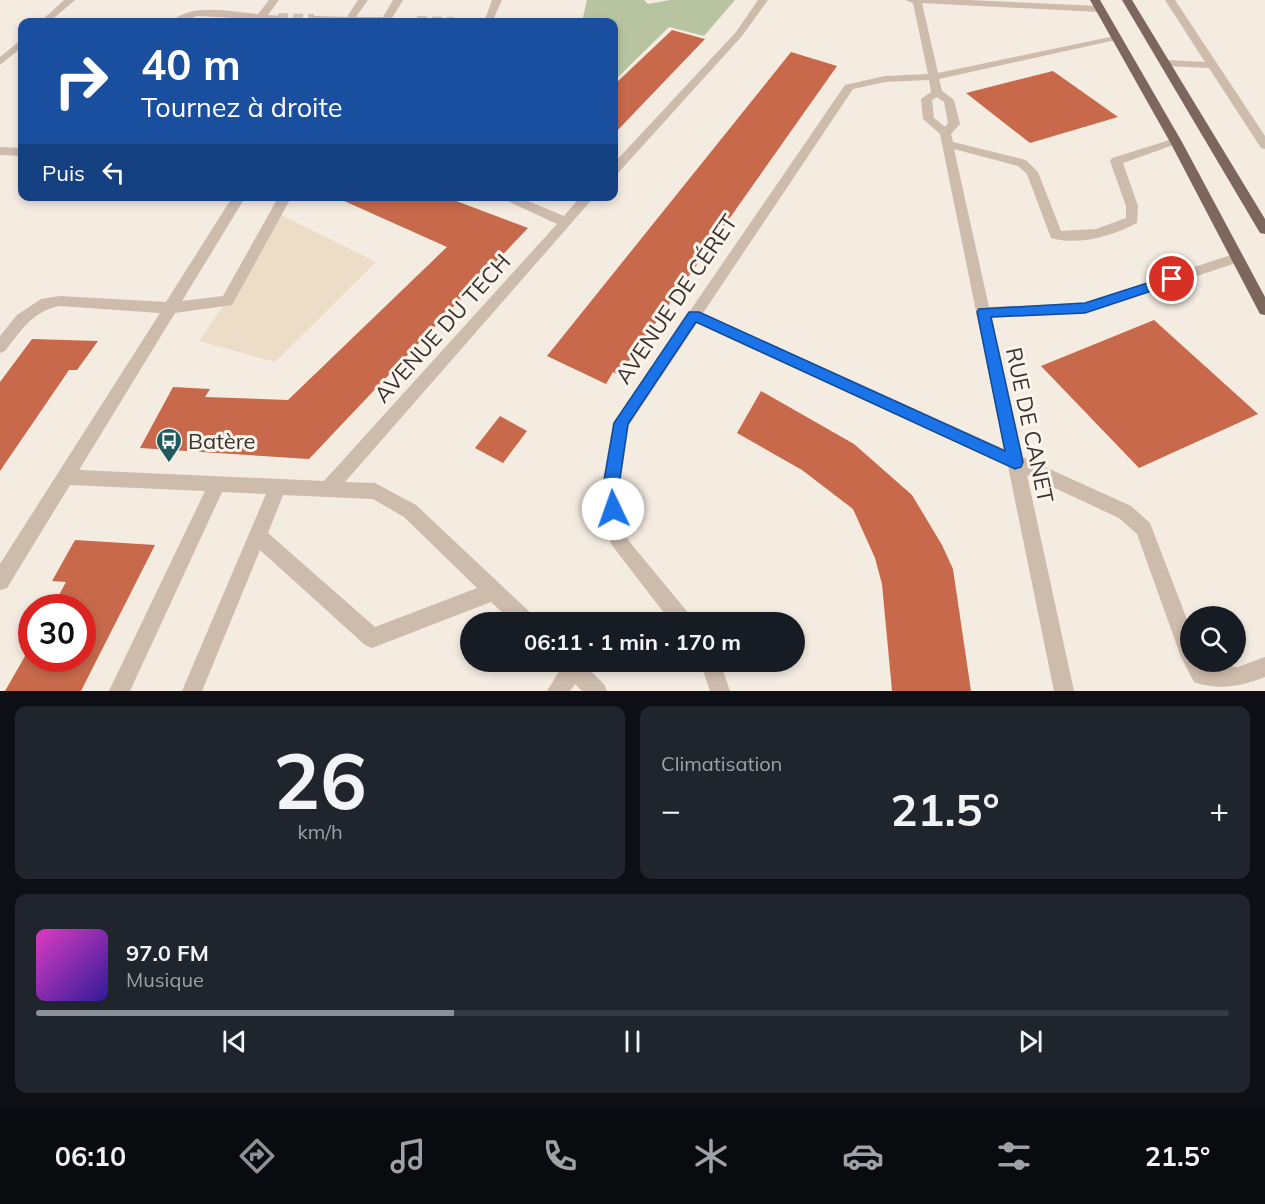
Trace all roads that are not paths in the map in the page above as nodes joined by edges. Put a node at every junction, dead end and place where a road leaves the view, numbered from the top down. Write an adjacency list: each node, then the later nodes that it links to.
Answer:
1 (70, 0): 12 (street)
2 (274, 0): 15 (street)
3 (363, 0): 16 (street)
4 (398, 0): 17 (street)
5 (497, 0): 18 (street)
6 (763, 0): 31 (street)
7 (910, 0): 8 (street)
8 (917, 0): 11 (street); 24 (street, RUE DE CANET)
9 (1127, 0): 22 (main road)
10 (1170, 0): 23 (street)
11 (1097, 5): 19 (main road)
12 (49, 18)
13 (182, 18): 14 (street)
14 (236, 18)
15 (260, 18)
16 (351, 18)
17 (388, 18)
18 (490, 18)
19 (1115, 39): 24 (street, AVENUE DE CÉRET); 27 (main road)
20 (18, 46): 21 (street)
21 (0, 62)
22 (1166, 63): 23 (street); 37 (main road)
23 (1212, 65): 28 (street)
24 (933, 77): 25 (street, RUE DE CANET); 42 (street, AVENUE DE CÉRET)
25 (937, 93): 26 (street, RUE DE CANET); 26 (street, RUE DE CANET)
26 (946, 138): 27 (street); 41 (street, RUE DE CANET)
27 (1176, 142): 38 (main road)
28 (1265, 145)
29 (0, 151): 30 (street)
30 (18, 152)
31 (618, 166)
32 (237, 201): 39 (street)
33 (283, 201): 39 (street)
34 (515, 201): 36 (street)
35 (584, 201): 36 (street, AVENUE DU TECH)
36 (565, 222): 48 (street, AVENUE DU TECH)
37 (1265, 230)
38 (1237, 258): 40 (main road); 41 (street)
39 (171, 308): 43 (street); 45 (street)
40 (1265, 310)
41 (984, 312): 44 (street, RUE DE CANET)
42 (694, 315): 44 (street); 53 (street, AVENUE DE CÉRET)
43 (0, 347)
44 (1015, 462): 54 (street); 65 (street, RUE DE CANET)
45 (66, 477): 46 (street); 50 (street)
46 (217, 483): 47 (street); 60 (street)
47 (278, 486): 48 (street); 49 (street)
48 (328, 489): 51 (street)
49 (257, 535): 51 (street); 61 (street)
50 (0, 581)
51 (494, 591): 52 (street)
52 (516, 612)
53 (675, 612)
54 (1180, 627)
55 (1265, 667): 59 (street)
56 (566, 672): 62 (street)
57 (577, 672): 63 (street)
58 (713, 672): 64 (street)
59 (1199, 672)
60 (119, 691)
61 (192, 691)
62 (557, 691)
63 (597, 691)
64 (720, 691)
65 (1064, 691)

